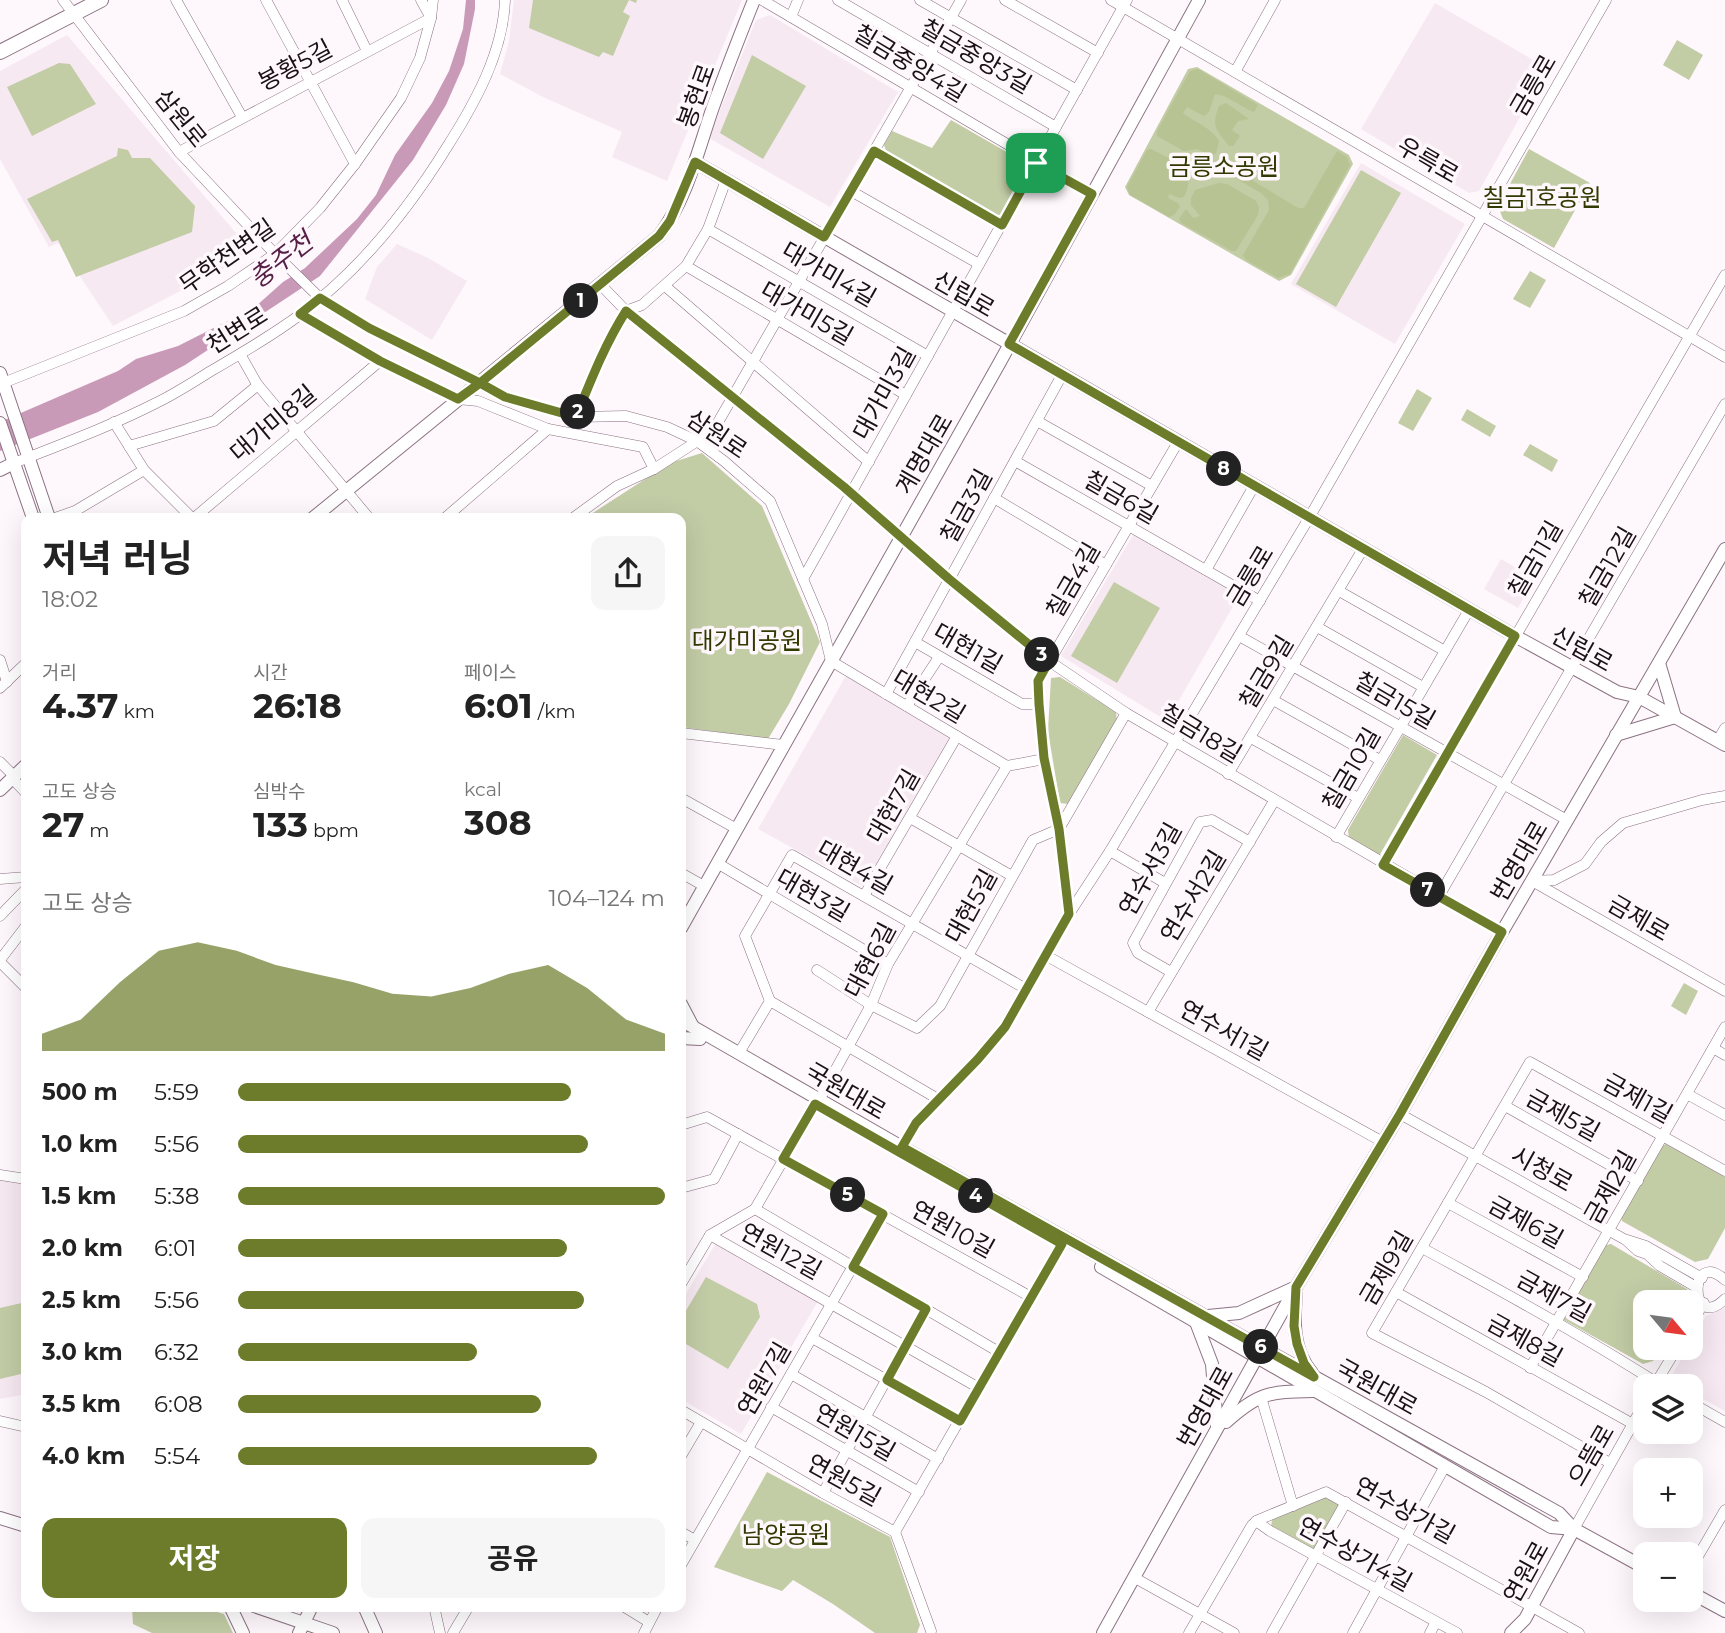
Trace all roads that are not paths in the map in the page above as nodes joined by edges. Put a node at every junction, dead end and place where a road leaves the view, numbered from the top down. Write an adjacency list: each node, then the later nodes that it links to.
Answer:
1 (63, 0): 21 (street, 삼원로)
2 (101, 0): 21 (main road)
3 (176, 0): 34 (street)
4 (266, 0): 31 (street)
5 (342, 0): 26 (street)
6 (421, 0): 23 (street)
7 (433, 0): 23 (street, 무학천변길)
8 (505, 0): 55 (street, 천변로)
9 (754, 0): 38 (street, 봉현로)
10 (762, 0): 22 (street, 칠금중앙4길)
11 (798, 0): 22 (street)
12 (838, 0): 29 (street, 칠금중앙3길)
13 (920, 0): 24 (street)
14 (961, 0): 24 (street)
15 (1005, 0): 28 (street)
16 (1111, 0): 20 (street, 우륵로)
17 (1199, 0): 25 (street, 계명대로)
18 (1275, 0): 30 (street)
19 (1606, 0): 44 (street, 금릉로)
20 (1125, 4): 25 (street, 우륵로); 28 (street, 대가미3길)
21 (73, 14): 27 (main road); 37 (street, 삼원로)
22 (791, 17): 32 (street, 칠금중앙4길)
23 (431, 18): 26 (street, 봉황5길); 40 (street, 무학천변길)
24 (951, 18): 29 (street); 33 (street)
25 (1177, 38): 30 (street, 우륵로); 43 (street, 계명대로)
26 (367, 51): 31 (street, 봉황5길)
27 (0, 52)
28 (1098, 53): 33 (street, 대가미3길)
29 (930, 54): 32 (street); 35 (street, 칠금중앙3길)
30 (1235, 72): 44 (street, 우륵로)
31 (310, 82): 34 (street, 봉황5길); 40 (street)
32 (910, 88): 36 (street); 39 (street, 칠금중앙4길)
33 (1077, 90): 35 (street, 대가미3길)
34 (242, 117): 37 (street, 봉황5길)
35 (1056, 127): 39 (street, 대가미3길)
36 (874, 151): 42 (street); 45 (street)
37 (179, 152): 48 (street, 삼원로)
38 (695, 162): 41 (street, 신립로); 53 (street, 봉현로)
39 (1036, 163): 43 (street, 칠금중앙4길); 45 (street, 대가미3길)
40 (355, 164): 48 (street, 무학천변길)
41 (726, 180): 46 (street); 47 (street, 신립로)
42 (851, 191): 47 (street); 49 (street)
43 (1092, 194): 61 (street, 계명대로)
44 (1482, 215): 60 (street, 우륵로); 105 (street, 금릉로)
45 (1002, 225): 49 (street, 대가미3길)
46 (708, 229): 50 (street); 52 (street, 대가미4길)
47 (824, 237): 52 (street); 57 (street, 신립로)
48 (275, 254): 55 (street, 삼원로); 69 (street, 무학천변길)
49 (979, 264): 57 (street, 대가미3길)
50 (686, 266): 54 (street); 59 (street, 대가미5길)
51 (1725, 275): 60 (street, 칠금11길)
52 (799, 281): 59 (street); 63 (street, 대가미4길)
53 (601, 285): 56 (street, 칠금18길); 68 (street, 봉현로)
54 (665, 286): 56 (street); 66 (street)
55 (320, 298): 58 (street, 천변로); 68 (street, 삼원로)
56 (626, 311): 72 (street, 칠금18길); 75 (street)
57 (953, 312): 61 (street, 신립로); 63 (street, 대가미3길)
58 (300, 314): 62 (street, 천변로); 65 (street)
59 (777, 320): 66 (street); 71 (street, 대가미5길)
60 (1689, 336): 64 (street, 우륵로); 119 (street, 칠금11길)
61 (1009, 344): 67 (street, 신립로); 107 (street, 계명대로)
62 (240, 354): 70 (street); 77 (street, 천변로)
63 (928, 356): 71 (street, 대가미3길)
64 (1725, 357)
65 (380, 361): 73 (street); 80 (street, 대가미8길)
66 (753, 362): 72 (street); 87 (street)
67 (1062, 375): 76 (street, 칠금3길); 82 (street, 신립로)
68 (480, 383): 73 (street, 봉현로); 75 (street, 삼원로)
69 (3, 384): 84 (street)
70 (258, 385): 80 (street); 83 (street)
71 (906, 395): 87 (street, 대가미3길)
72 (732, 398): 81 (street); 94 (street, 칠금18길)
73 (458, 399): 79 (street); 93 (street, 봉현로)
74 (1725, 404): 129 (street, 칠금12길)
75 (576, 417): 81 (street, 삼원로)
76 (1037, 421): 86 (street, 칠금3길); 91 (street)
77 (114, 422): 83 (street); 84 (street, 천변로)
78 (0, 423): 85 (street)
79 (548, 429): 88 (street); 103 (street)
80 (298, 430): 93 (street); 100 (street, 대가미8길)
81 (697, 441): 88 (street); 112 (street, 삼원로)
82 (1178, 442): 91 (street, 칠금4길); 92 (street, 신립로)
83 (129, 446): 90 (street)
84 (28, 454): 85 (street, 천변로); 97 (street)
85 (13, 461): 89 (street, 천변로); 96 (street)
86 (1015, 461): 95 (street, 칠금3길); 106 (street, 칠금6길)
87 (869, 462): 94 (street, 대가미3길)
88 (654, 469): 104 (street)
89 (0, 470)
90 (144, 470): 98 (street); 99 (street)
91 (1152, 486): 106 (street, 칠금4길)
92 (1254, 486): 105 (street, 신립로); 111 (street)
93 (347, 491): 101 (street, 봉현로); 102 (street)
94 (851, 494): 107 (street, 칠금18길); 112 (street, 대가미3길)
95 (994, 498): 110 (street); 113 (street, 칠금3길)
96 (31, 513)
97 (47, 513)
98 (69, 513)
99 (188, 513)
100 (199, 513)
101 (319, 513)
102 (365, 513)
103 (451, 513)
104 (580, 513)
105 (1309, 518): 109 (street, 신립로); 115 (street, 금릉로)
106 (1129, 526): 110 (street, 칠금4길); 111 (street, 칠금6길)
107 (901, 537): 113 (street, 칠금18길); 125 (street, 계명대로)
108 (1725, 548): 126 (street, 번영대로)
109 (1363, 550): 114 (street, 칠금9길); 116 (street, 신립로)
110 (1106, 565): 124 (street, 칠금4길)
111 (1206, 570): 115 (street, 칠금6길)
112 (803, 579): 125 (street, 삼원로)
113 (949, 579): 120 (street, 칠금3길); 124 (street, 칠금18길)
114 (1339, 591): 117 (street, 칠금9길); 121 (street)
115 (1260, 601): 118 (street, 금릉로)
116 (1469, 610): 119 (street, 신립로); 121 (street, 칠금10길)
117 (1317, 627): 127 (street, 칠금9길); 131 (street)
118 (1239, 636): 127 (street, 칠금15길); 145 (street, 금릉로)
119 (1515, 636): 129 (street, 신립로); 148 (street, 칠금11길)
120 (915, 642): 122 (street, 대현1길); 132 (street, 칠금3길)
121 (1445, 651): 131 (street, 칠금10길)
122 (939, 657): 135 (street, 대현1길); 136 (street)
123 (0, 660): 130 (street)
124 (1049, 661): 135 (street, 칠금4길); 137 (street, 칠금18길)
125 (831, 662): 132 (street, 대현2길); 147 (street, 계명대로)
126 (1659, 663): 133 (street, 번영대로); 138 (street)
127 (1293, 666): 134 (street, 칠금9길); 139 (street, 칠금15길)
128 (21, 668): 130 (street)
129 (1573, 668): 133 (street, 신립로); 156 (street, 칠금12길)
130 (3, 685)
131 (1423, 687): 139 (street, 칠금10길)
132 (886, 694): 136 (street, 대현2길)
133 (1639, 696): 138 (street, 신립로); 142 (street, 번영대로)
134 (1273, 700): 144 (street, 칠금9길); 150 (street)
135 (1039, 704): 149 (street, 칠금4길)
136 (907, 706): 143 (street, 대현2길)
137 (1126, 713): 145 (street, 칠금18길); 166 (street)
138 (1675, 717): 142 (street); 146 (street, 신립로)
139 (1400, 727): 148 (street, 칠금15길); 150 (street, 칠금10길)
140 (1725, 728): 146 (street)
141 (686, 734): 147 (street)
142 (1616, 735): 164 (street, 번영대로)
143 (957, 736): 152 (street, 대현2길); 163 (street, 대현7길)
144 (1251, 738): 154 (street, 칠금9길); 160 (street)
145 (1175, 742): 154 (street, 칠금18길); 170 (street, 금릉로)
146 (1721, 742)
147 (783, 745): 165 (street, 계명대로)
148 (1447, 754): 156 (street, 칠금15길); 172 (street, 칠금11길)
149 (1044, 758): 152 (street); 166 (street, 칠금4길)
150 (1380, 760): 160 (street, 칠금10길)
151 (0, 762): 155 (street)
152 (1007, 766): 169 (street, 대현6길)
153 (21, 770): 155 (street)
154 (1228, 774): 162 (street, 칠금18길)
155 (13, 777): 157 (street); 158 (street)
156 (1504, 785): 164 (street, 칠금15길); 183 (street, 칠금12길)
157 (21, 787)
158 (0, 790)
159 (1725, 796): 177 (street)
160 (1358, 798): 167 (street, 칠금10길)
161 (686, 801): 165 (street)
162 (1274, 801): 167 (street, 칠금18길); 168 (street, 연수서2길)
163 (911, 818): 169 (street); 182 (street, 대현7길)
164 (1567, 820): 177 (street, 번영대로)
165 (735, 828): 171 (street, 계명대로)
166 (1059, 829): 174 (street, 대현5길); 184 (street, 칠금4길)
167 (1336, 837): 172 (street, 칠금18길)
168 (1250, 842): 178 (street, 연수서3길); 195 (street, 연수서2길)
169 (959, 845): 174 (street); 187 (street, 대현6길)
170 (1110, 851): 178 (street); 184 (street, 금릉로)
171 (717, 863): 179 (street, 계명대로); 180 (street, 대현3길)
172 (1383, 865): 183 (street, 칠금18길)
173 (686, 876): 179 (street)
174 (1012, 876): 191 (street, 대현5길)
175 (21, 877): 176 (street)
176 (0, 879)
177 (1532, 881): 188 (street, 번영대로); 198 (street, 금제로)
178 (1165, 883): 195 (street, 연수서3길)
179 (704, 886): 186 (street, 계명대로)
180 (769, 893): 182 (street, 대현4길); 193 (street, 대현3길); 199 (street, 대현4길)
181 (21, 895): 185 (street)
182 (864, 896): 187 (street, 대현4길)
183 (1439, 896): 188 (street, 칠금18길)
184 (1069, 914): 190 (street, 금릉로)
185 (0, 916)
186 (686, 919)
187 (913, 925): 191 (street, 대현4길); 193 (street, 대현6길)
188 (1502, 932): 217 (street, 번영대로)
189 (21, 933): 192 (street)
190 (1045, 955): 197 (street, 금릉로); 201 (street, 연수서1길)
191 (967, 956): 197 (street, 대현4길); 200 (street, 대현5길)
192 (0, 961): 196 (street)
193 (888, 964): 200 (street, 대현6길)
194 (817, 970): 200 (street, 대현5길)
195 (1171, 972): 201 (street, 연수서2길)
196 (21, 983)
197 (1026, 989): 214 (street, 금릉로)
198 (1725, 991)
199 (770, 1002): 208 (street); 210 (street)
200 (871, 1005): 208 (street, 대현6길)
201 (1148, 1012): 222 (street, 연수서1길)
202 (686, 1013): 206 (street)
203 (686, 1024): 206 (street, 국원대로)
204 (1725, 1027): 209 (street, 금제2길)
205 (686, 1031): 206 (street, 국원대로)
206 (697, 1034): 207 (street); 210 (street, 국원대로); 215 (street, 국원대로)
207 (686, 1037)
208 (847, 1047): 214 (street); 215 (street, 대현6길)
209 (1713, 1048): 211 (street); 213 (street, 금제2길)
210 (739, 1054): 215 (street, 국원대로)
211 (1725, 1055)
212 (1530, 1062): 216 (street, 금제9길); 221 (street, 금제1길)
213 (1687, 1094): 218 (street); 221 (street, 금제2길)
214 (938, 1099): 223 (street, 금릉로)
215 (817, 1102): 223 (street, 국원대로); 225 (street)
216 (1505, 1106): 224 (street, 금제9길); 229 (street, 금제5길)
217 (1400, 1114): 222 (street, 번영대로); 224 (street, 시청로)
218 (1725, 1115)
219 (686, 1123): 220 (street, 연원10길)
220 (738, 1134): 225 (street, 연원10길); 230 (street)
221 (1663, 1135): 226 (street, 금제1길); 229 (street, 금제2길)
222 (1383, 1142): 243 (street, 번영대로)
223 (900, 1149): 236 (street, 국원대로); 250 (street, 국원대로)
224 (1476, 1156): 231 (street, 금제9길); 234 (street, 시청로)
225 (783, 1159): 232 (street); 233 (street, 연원10길)
226 (1725, 1171)
227 (0, 1175): 228 (street)
228 (21, 1178)
229 (1638, 1181): 234 (street, 금제2길)
230 (686, 1186)
231 (1448, 1203): 237 (street, 금제9길); 241 (street, 금제6길)
232 (755, 1209): 235 (street); 238 (street)
233 (883, 1214): 238 (street, 연원7길); 245 (street, 연원10길)
234 (1609, 1230): 241 (street, 금제2길); 242 (street, 시청로)
235 (710, 1235): 240 (street); 248 (street, 연원12길)
236 (1062, 1244): 245 (street); 250 (street, 국원대로)
237 (1422, 1248): 244 (street, 금제9길); 251 (street, 금제7길)
238 (853, 1267): 248 (street, 연원7길); 249 (street)
239 (1723, 1274): 242 (street)
240 (686, 1276)
241 (1583, 1277): 251 (street, 금제2길)
242 (1699, 1282): 247 (street)
243 (1296, 1287): 250 (street); 255 (street, 번영대로); 259 (street)
244 (1396, 1292): 256 (street, 금제8길); 279 (street, 금제9길)
245 (1031, 1297): 254 (street)
246 (1725, 1299): 247 (street)
247 (1704, 1303)
248 (832, 1304): 252 (street, 연원7길); 253 (street, 연원12길)
249 (926, 1309): 253 (street); 254 (street)
250 (1201, 1319): 255 (street, 국원대로); 274 (street)
251 (1557, 1321): 256 (street, 금제2길); 258 (street, 금제7길)
252 (812, 1338): 257 (street, 연원7길); 260 (street)
253 (906, 1346): 260 (street); 261 (street, 연원12길)
254 (999, 1352): 261 (street)
255 (1260, 1352): 259 (street, 국원대로); 262 (street, 국원대로); 274 (street, 번영대로)
256 (1530, 1367): 272 (street, 금제8길)
257 (791, 1374): 264 (street, 연원7길); 267 (street)
258 (1644, 1374)
259 (1314, 1377): 289 (street, 국원대로)
260 (887, 1380): 267 (street); 269 (street)
261 (979, 1388): 269 (street)
262 (1315, 1391): 263 (street); 280 (street, 국원대로)
263 (1261, 1397): 274 (street); 284 (street)
264 (771, 1407): 276 (street, 연원7길); 277 (street, 연원15길)
265 (1703, 1409): 271 (street)
266 (686, 1413): 270 (street, 연원5길)
267 (866, 1417): 277 (street); 278 (street)
268 (0, 1421): 273 (street)
269 (960, 1421): 278 (street)
270 (701, 1422): 275 (street); 276 (street, 연원5길)
271 (1725, 1422)
272 (1633, 1424): 279 (street, 으뜸로)
273 (21, 1426)
274 (1217, 1429): 298 (street, 번영대로)
275 (686, 1448)
276 (748, 1449): 282 (street, 연원5길); 293 (street, 연원7길)
277 (847, 1451): 281 (street, 연원15길); 282 (street)
278 (938, 1459): 281 (street)
279 (1610, 1463): 289 (street, 으뜸로)
280 (1446, 1466): 289 (street, 국원대로); 292 (street)
281 (919, 1492): 290 (street)
282 (822, 1493): 290 (street, 연원5길)
283 (1346, 1502): 284 (street, 연수상가길); 292 (street, 연수상가길); 296 (street)
284 (1293, 1506): 288 (street, 연수상가길)
285 (1725, 1510): 294 (street)
286 (0, 1518): 287 (street)
287 (21, 1521)
288 (1256, 1521): 296 (street, 연수상가4길); 311 (street)
289 (1574, 1529): 297 (street, 국원대로); 301 (street, 연원로)
290 (895, 1532): 316 (street, 연원5길)
291 (686, 1535): 293 (street)
292 (1406, 1535): 299 (street); 301 (street, 연수상가길)
293 (695, 1540): 295 (street, 연원7길)
294 (1703, 1548)
295 (686, 1556)
296 (1316, 1557): 299 (street, 연수상가4길); 326 (street)
297 (1633, 1561)
298 (1135, 1578): 311 (street); 323 (street, 번영대로)
299 (1376, 1590): 313 (street, 연수상가4길); 327 (street)
300 (1703, 1599): 302 (street)
301 (1532, 1606): 315 (street, 연원로); 330 (street, 연수상가길)
302 (1725, 1611)
303 (233, 1612): 317 (street)
304 (267, 1612): 314 (street)
305 (309, 1612): 314 (street)
306 (366, 1612): 319 (street)
307 (435, 1612): 320 (street)
308 (465, 1612): 321 (street)
309 (633, 1612): 312 (street)
310 (655, 1612): 312 (street)
311 (1200, 1614): 324 (street); 325 (street)
312 (649, 1622): 322 (street)
313 (1436, 1622): 328 (street); 329 (street, 연수상가4길)
314 (301, 1628): 318 (street)
315 (1515, 1631)
316 (932, 1632)
317 (243, 1633)
318 (333, 1633)
319 (376, 1633)
320 (440, 1633)
321 (453, 1633)
322 (644, 1633)
323 (1103, 1633)
324 (1189, 1633)
325 (1234, 1633)
326 (1272, 1633)
327 (1353, 1633)
328 (1430, 1633)
329 (1457, 1633)
330 (1579, 1633)

